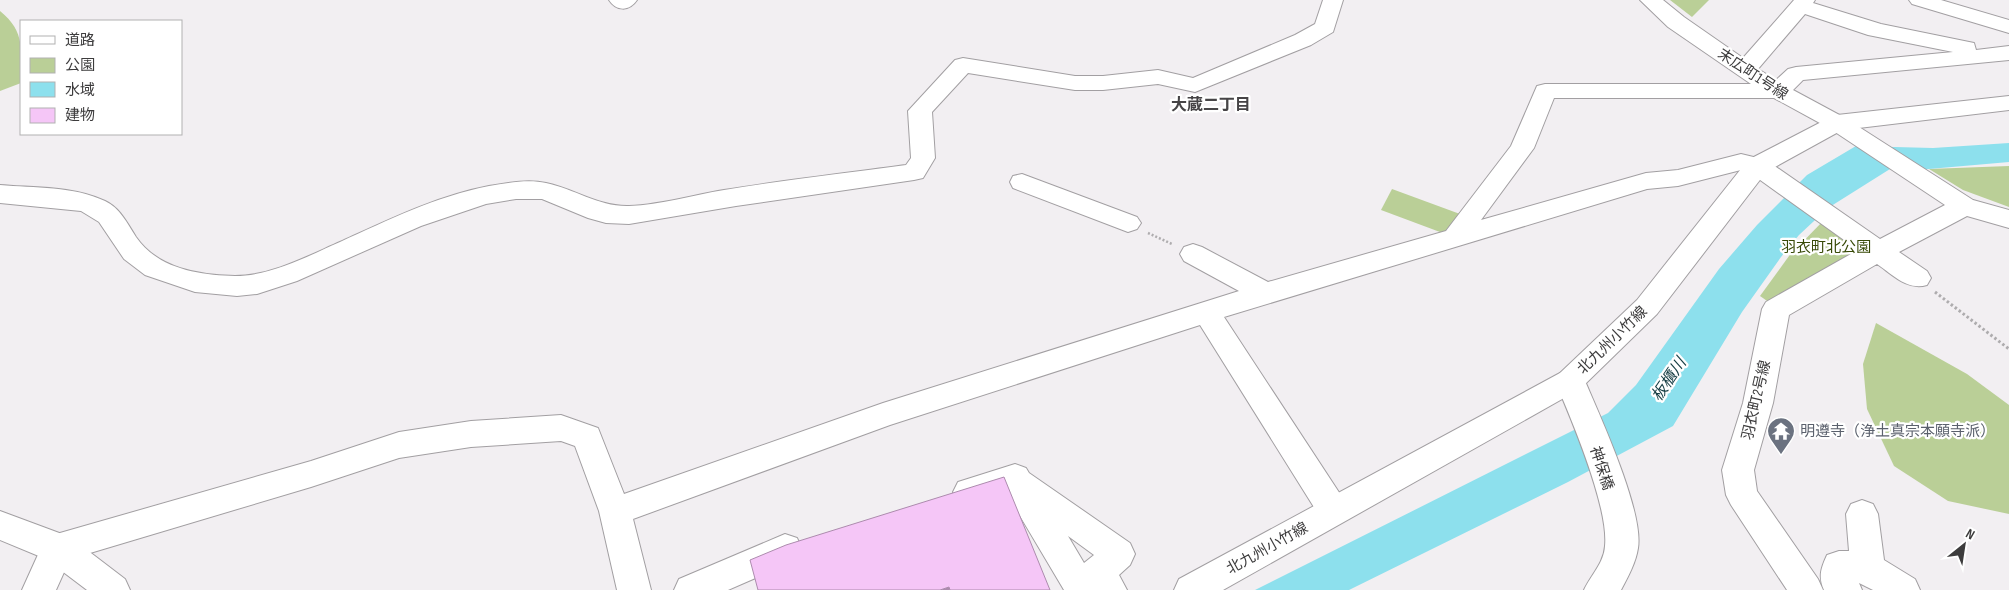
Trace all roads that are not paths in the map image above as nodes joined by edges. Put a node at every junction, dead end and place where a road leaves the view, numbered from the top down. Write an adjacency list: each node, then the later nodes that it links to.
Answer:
1 (619, 0): 2 (street)
2 (627, 0)
3 (1333, 0): 17 (street)
4 (1650, 0): 11 (street, 末広町1号線)
5 (1919, 0): 9 (street)
6 (1983, 0): 8 (street)
7 (1803, 3): 10 (street); 11 (street)
8 (2009, 8)
9 (2009, 27)
10 (2001, 53): 12 (street)
11 (1745, 70): 12 (street, 末広町1号線)
12 (1778, 91): 14 (street, 末広町1号線); 21 (street)
13 (2009, 103): 14 (street, 北九州小竹線)
14 (1837, 122): 15 (street, 北九州小竹線); 18 (street, 末広町1号線)
15 (1767, 173): 21 (street); 22 (street); 27 (street, 北九州小竹線)
16 (1022, 182): 20 (street)
17 (0, 194)
18 (1964, 206): 19 (street, 末広町1号線); 22 (street)
19 (2009, 219)
20 (1128, 223)
21 (1456, 235): 25 (street)
22 (1881, 251): 24 (street); 44 (street, 羽衣町2号線)
23 (1193, 254): 25 (street)
24 (1917, 278)
25 (1264, 293): 26 (street)
26 (1207, 313): 29 (street); 30 (street)
27 (1570, 381): 29 (street, 北九州小竹線); 43 (street, 神保橋)
28 (941, 500): 37 (street)
29 (1333, 510): 42 (street, 北九州小竹線)
30 (615, 511): 34 (street); 40 (street)
31 (1862, 514): 35 (street)
32 (0, 525): 34 (street)
33 (812, 540): 36 (street)
34 (58, 548): 38 (street); 39 (street)
35 (1856, 579): 45 (street)
36 (741, 580): 41 (street)
37 (1104, 582)
38 (38, 590)
39 (114, 590)
40 (634, 590)
41 (691, 590)
42 (1192, 590)
43 (1601, 590)
44 (1806, 590)
45 (1903, 590)

